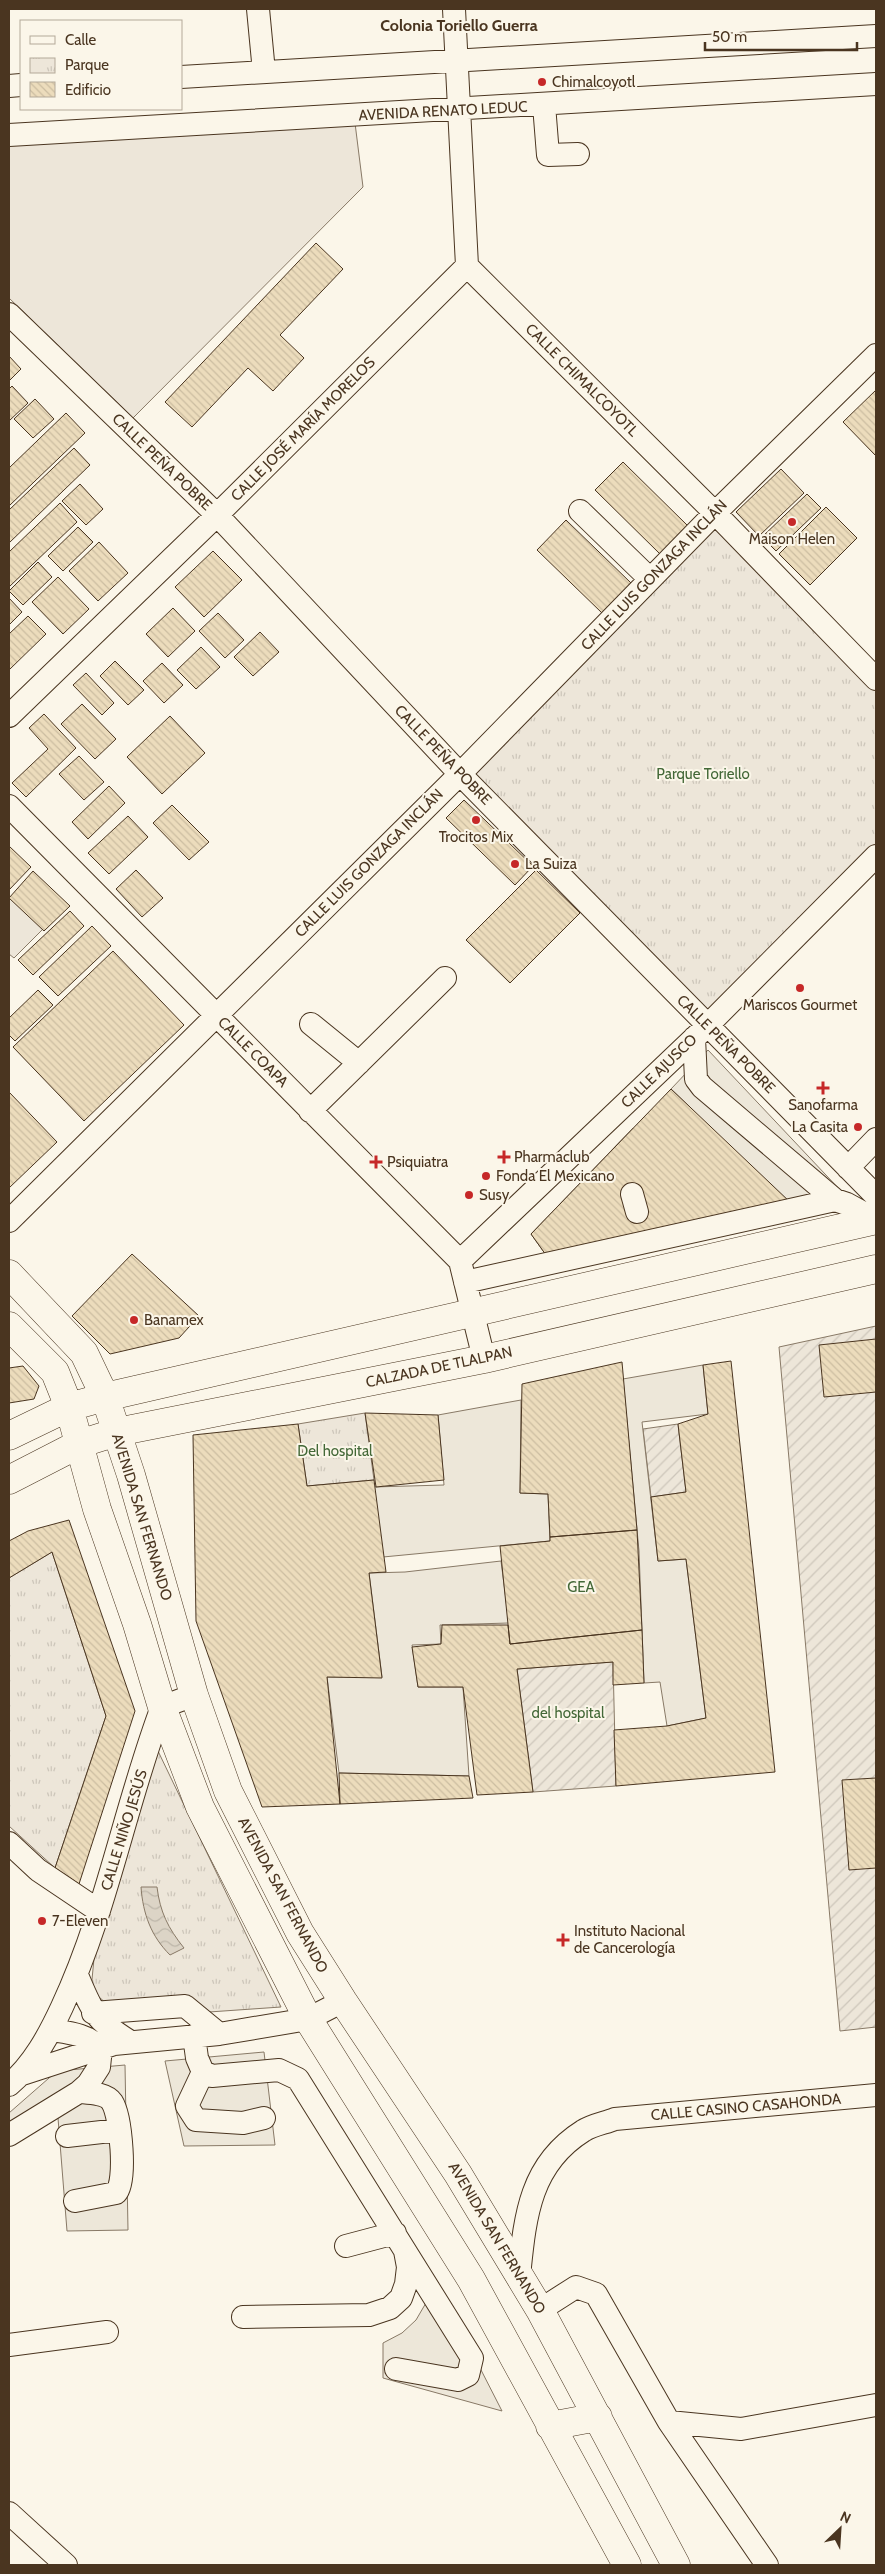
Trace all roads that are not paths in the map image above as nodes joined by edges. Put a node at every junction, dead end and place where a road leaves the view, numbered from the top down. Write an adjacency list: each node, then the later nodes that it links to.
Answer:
1 (258, 9): 5 (street)
2 (454, 9): 4 (street)
3 (876, 36): 4 (street)
4 (455, 61): 5 (street); 9 (street)
5 (264, 72): 6 (street)
6 (182, 76)
7 (876, 84): 8 (street, AVENIDA RENATO LEDUC)
8 (544, 105): 9 (street, AVENIDA RENATO LEDUC); 11 (street)
9 (458, 110): 10 (street, AVENIDA RENATO LEDUC); 12 (street)
10 (9, 135)
11 (578, 154)
12 (467, 266): 16 (street, CALLE CHIMALCOYOTL); 17 (street, CALLE JOSÉ MARÍA MORELOS)
13 (9, 314): 17 (street, CALLE PEÑA POBRE)
14 (876, 355): 16 (street, CALLE LUIS GONZAGA INCLÁN)
15 (580, 511): 18 (street)
16 (715, 513): 18 (street, CALLE LUIS GONZAGA INCLÁN); 19 (street, CALLE CHIMALCOYOTL)
17 (217, 515): 20 (street, CALLE JOSÉ MARÍA MORELOS); 21 (street, CALLE PEÑA POBRE)
18 (650, 579): 21 (street, CALLE LUIS GONZAGA INCLÁN)
19 (876, 679)
20 (9, 716)
21 (460, 774): 25 (street, CALLE LUIS GONZAGA INCLÁN); 27 (street, CALLE PEÑA POBRE)
22 (9, 806): 25 (street, CALLE COAPA)
23 (876, 856): 27 (street, CALLE AJUSCO)
24 (445, 978): 28 (street)
25 (216, 1015): 29 (street, CALLE COAPA); 35 (street, CALLE LUIS GONZAGA INCLÁN)
26 (311, 1024): 28 (street)
27 (701, 1032): 31 (street, CALLE PEÑA POBRE); 33 (street); 37 (street, CALLE AJUSCO)
28 (359, 1063): 29 (street)
29 (310, 1111): 37 (street, CALLE COAPA)
30 (876, 1139): 31 (street)
31 (848, 1168): 32 (street, CALLE PEÑA POBRE)
32 (876, 1196)
33 (835, 1200): 34 (street); 37 (street)
34 (876, 1220): 39 (main road)
35 (9, 1221)
36 (876, 1269): 41 (main road, CALZADA DE TLALPAN)
37 (462, 1272): 39 (street, CALLE COAPA)
38 (9, 1274): 42 (main road, AVENIDA SAN FERNANDO)
39 (473, 1312): 41 (street, CALLE COAPA); 42 (main road)
40 (9, 1326): 43 (main road)
41 (484, 1359): 44 (main road, CALZADA DE TLALPAN)
42 (105, 1397): 43 (main road); 44 (main road, AVENIDA SAN FERNANDO)
43 (68, 1407): 45 (main road); 46 (main road)
44 (117, 1432): 46 (main road, CALZADA DE TLALPAN); 48 (main road, AVENIDA SAN FERNANDO)
45 (11, 1433)
46 (79, 1444): 47 (main road, CALZADA DE TLALPAN); 49 (main road)
47 (9, 1480)
48 (194, 1695): 49 (street); 53 (main road, AVENIDA SAN FERNANDO)
49 (162, 1707): 51 (street, CALLE NIÑO JESÚS); 55 (main road)
50 (9, 1843): 51 (street)
51 (99, 1911): 52 (street, CALLE NIÑO JESÚS)
52 (77, 1975): 54 (street); 56 (street, CALLE NIÑO JESÚS)
53 (343, 2002): 55 (street); 60 (main road, AVENIDA SAN FERNANDO)
54 (93, 2013): 57 (street); 59 (street)
55 (308, 2019): 57 (street); 62 (main road)
56 (51, 2030): 61 (street); 64 (street, CALLE NIÑO JESÚS)
57 (218, 2034): 58 (street)
58 (194, 2036): 59 (street); 63 (street)
59 (130, 2041): 61 (street)
60 (370, 2041): 62 (main road); 74 (main road, AVENIDA SAN FERNANDO)
61 (101, 2048): 64 (street); 65 (street)
62 (340, 2070): 83 (main road)
63 (203, 2072): 67 (street); 72 (street)
64 (15, 2079)
65 (79, 2092): 68 (street); 69 (street)
66 (876, 2096): 74 (street, CALLE CASINO CASAHONDA)
67 (264, 2118)
68 (119, 2130): 70 (street); 71 (street)
69 (9, 2135)
70 (67, 2136)
71 (76, 2200)
72 (400, 2241): 73 (street); 76 (street); 79 (street)
73 (346, 2246)
74 (519, 2276): 75 (main road, AVENIDA SAN FERNANDO)
75 (540, 2310): 81 (main road, AVENIDA SAN FERNANDO); 82 (street)
76 (243, 2317)
77 (107, 2332): 78 (street)
78 (9, 2346)
79 (396, 2368)
80 (876, 2405): 82 (street)
81 (598, 2417): 83 (main road); 87 (main road, AVENIDA SAN FERNANDO)
82 (669, 2422): 88 (street)
83 (550, 2426): 86 (main road)
84 (9, 2513): 85 (street)
85 (66, 2565)
86 (627, 2565)
87 (676, 2565)
88 (767, 2565)

